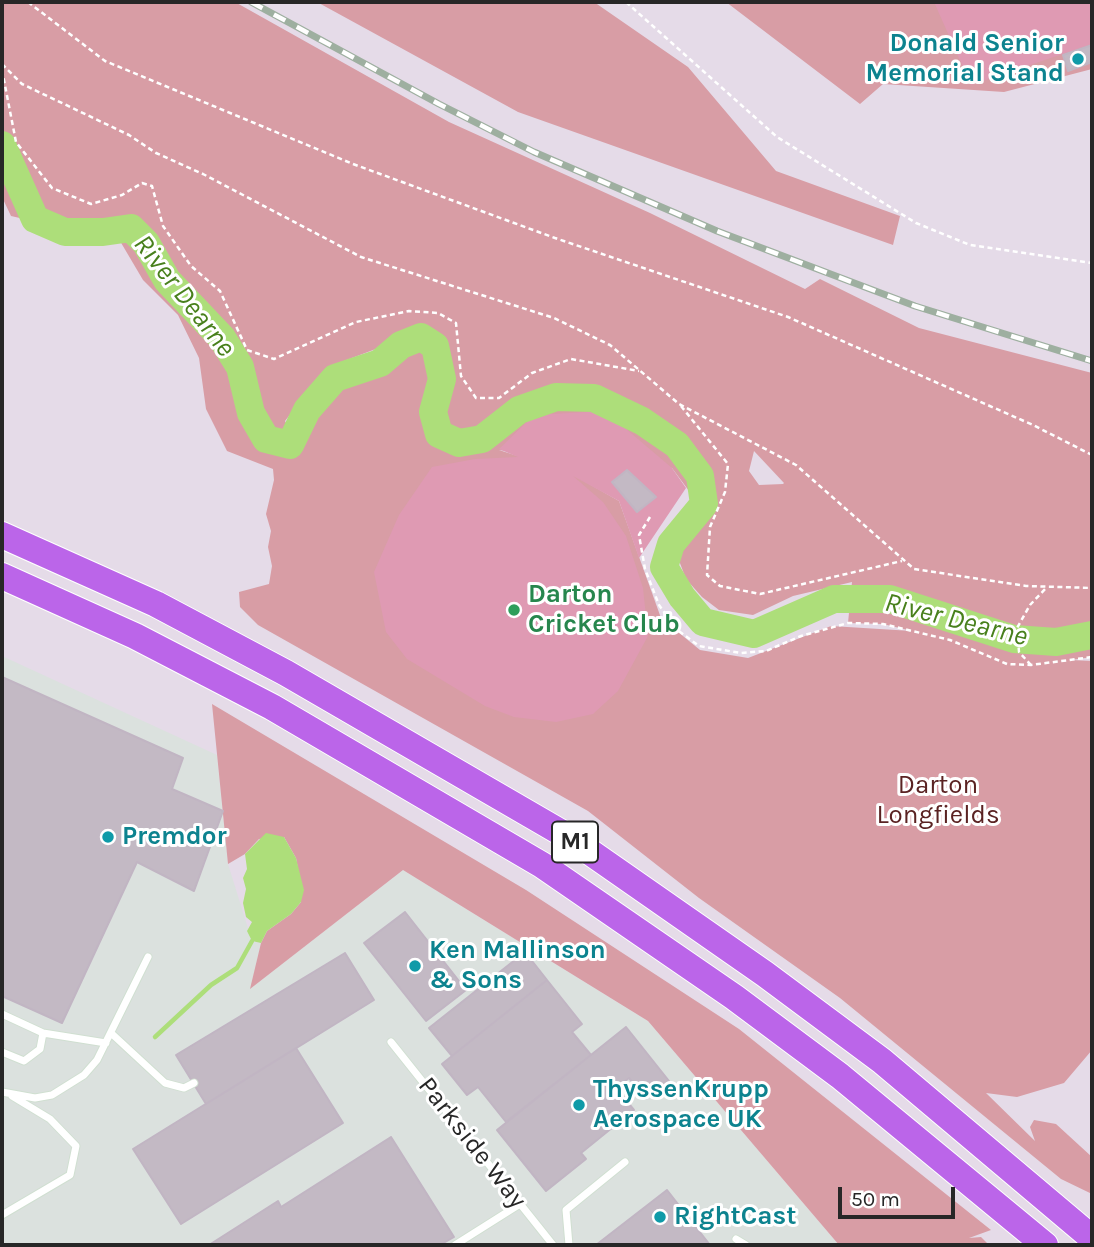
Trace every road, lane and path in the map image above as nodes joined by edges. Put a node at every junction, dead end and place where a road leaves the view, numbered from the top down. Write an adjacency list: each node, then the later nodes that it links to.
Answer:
1 (28, 2): 8 (path)
2 (626, 2): 5 (path)
3 (2, 64): 6 (path)
4 (2, 70): 6 (path)
5 (1092, 263)
6 (642, 372): 7 (path)
7 (679, 404): 11 (path); 11 (path)
8 (1092, 455)
9 (650, 517): 16 (path)
10 (2, 534): 29 (highway, M1)
11 (904, 561): 13 (path)
12 (2, 576): 35 (highway, M1)
13 (1047, 587): 14 (path); 16 (path)
14 (1092, 588)
15 (1092, 657): 16 (path)
16 (1031, 665)
17 (148, 957): 20 (lane)
18 (2, 1014): 19 (lane)
19 (43, 1032): 22 (lane); 23 (lane)
20 (111, 1033): 22 (lane); 24 (lane)
21 (391, 1042): 27 (lane, Parkside Way)
22 (106, 1043): 25 (lane)
23 (2, 1052)
24 (194, 1083)
25 (5, 1093): 28 (lane)
26 (625, 1162): 33 (lane)
27 (520, 1204): 31 (lane); 32 (lane, Parkside Way)
28 (2, 1214)
29 (1092, 1238)
30 (736, 1239): 34 (lane)
31 (455, 1245)
32 (553, 1245)
33 (569, 1245)
34 (746, 1245)
35 (1045, 1245)

